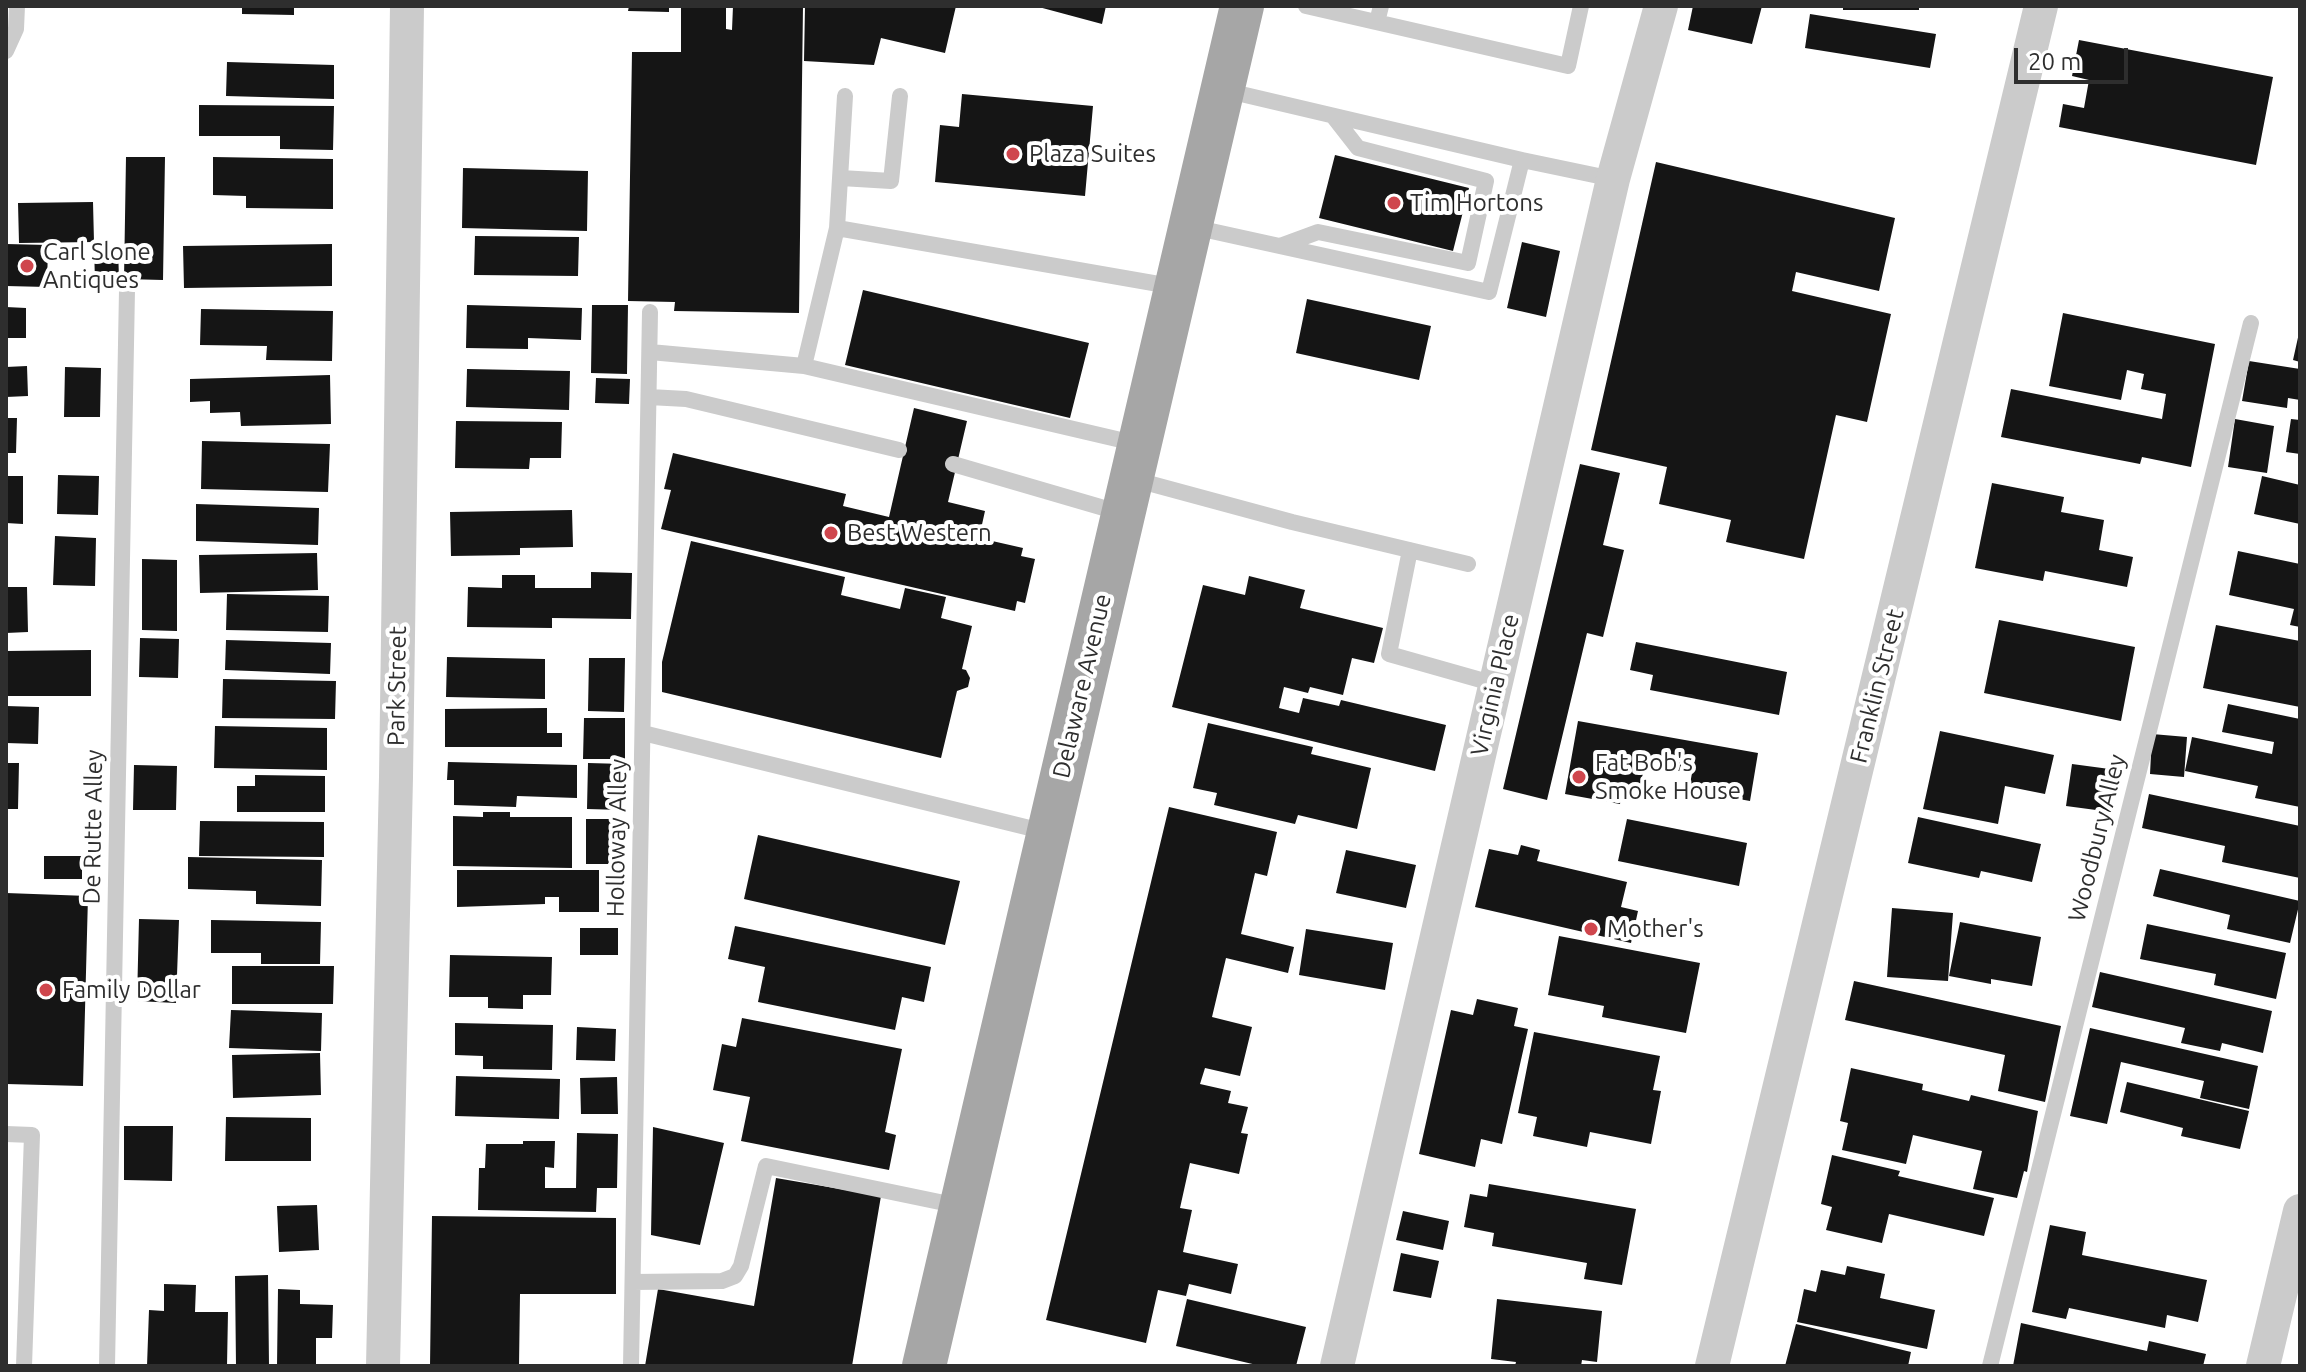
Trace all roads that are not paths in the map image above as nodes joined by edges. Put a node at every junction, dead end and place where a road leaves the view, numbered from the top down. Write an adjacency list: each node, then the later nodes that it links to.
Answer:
1 (17, 6): 9 (lane)
2 (407, 6): 43 (street, Park Street)
3 (1242, 6): 10 (main road, Delaware Avenue)
4 (1306, 6): 8 (lane)
5 (1581, 6): 8 (lane)
6 (1661, 6): 16 (street, Virginia Place)
7 (2041, 6): 47 (street, Franklin Street)
8 (1379, 14)
9 (6, 51)
10 (1222, 90): 13 (lane); 17 (main road, Delaware Avenue)
11 (845, 96): 15 (lane)
12 (900, 96): 15 (lane)
13 (1333, 116): 14 (lane); 19 (lane)
14 (1522, 160): 16 (lane); 19 (lane)
15 (841, 178): 18 (lane)
16 (1613, 179): 32 (street, Virginia Place)
17 (1190, 227): 19 (lane); 20 (main road, Delaware Avenue)
18 (837, 228): 20 (lane); 25 (lane)
19 (1280, 246)
20 (1176, 287): 29 (main road, Delaware Avenue)
21 (127, 290): 42 (lane, De Rutte Alley)
22 (650, 312): 24 (lane, Holloway Alley)
23 (2251, 323): 48 (lane, Woodbury Alley)
24 (650, 352): 25 (lane); 26 (lane, Holloway Alley)
25 (804, 366): 29 (lane)
26 (649, 397): 27 (lane); 33 (lane, Holloway Alley)
27 (899, 450)
28 (953, 464): 29 (lane)
29 (1131, 479): 30 (lane); 34 (main road, Delaware Avenue)
30 (1410, 550): 31 (lane); 32 (lane)
31 (1468, 564)
32 (1495, 684): 46 (street, Virginia Place)
33 (643, 733): 34 (lane); 38 (lane, Holloway Alley)
34 (1048, 832): 36 (main road, Delaware Avenue)
35 (6, 1134): 40 (lane)
36 (961, 1207): 38 (lane); 45 (main road, Delaware Avenue)
37 (2300, 1211): 49 (street)
38 (633, 1282): 44 (lane, Holloway Alley)
39 (6, 1346): 40 (lane)
40 (25, 1346): 41 (lane)
41 (24, 1366)
42 (107, 1366)
43 (383, 1366)
44 (631, 1366)
45 (924, 1366)
46 (1337, 1366)
47 (1712, 1366)
48 (1990, 1366)
49 (2263, 1366)

